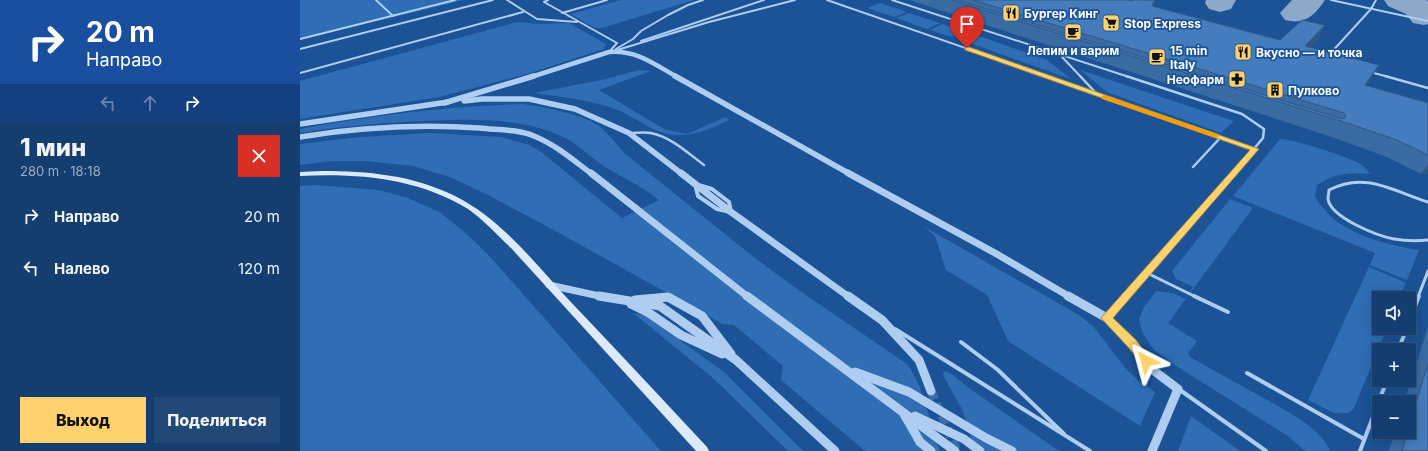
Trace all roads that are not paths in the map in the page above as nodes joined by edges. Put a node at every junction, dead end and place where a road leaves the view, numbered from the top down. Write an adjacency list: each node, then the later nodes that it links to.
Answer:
1 (376, 0): 17 (lane)
2 (455, 0): 17 (lane)
3 (492, 0): 21 (lane)
4 (507, 0): 15 (lane)
5 (548, 0): 16 (lane)
6 (607, 0): 16 (lane)
7 (703, 0): 22 (lane)
8 (764, 0): 22 (lane)
9 (795, 0): 22 (lane)
10 (827, 0): 28 (lane)
11 (892, 0): 23 (lane)
12 (1331, 0): 14 (lane)
13 (1376, 0): 14 (lane)
14 (1371, 9): 18 (lane); 24 (lane)
15 (523, 12): 19 (lane); 26 (lane)
16 (562, 13): 19 (lane)
17 (393, 16): 20 (lane)
18 (1428, 21)
19 (576, 22): 22 (lane)
20 (300, 39)
21 (300, 49)
22 (609, 52): 29 (street); 46 (street)
23 (1061, 56): 28 (lane); 34 (lane)
24 (1324, 60)
25 (1368, 72): 27 (lane)
26 (300, 73)
27 (1428, 88)
28 (1098, 95): 33 (lane)
29 (444, 103): 30 (street); 31 (street)
30 (300, 124)
31 (629, 132): 35 (lane); 47 (street)
32 (300, 137): 50 (street)
33 (1221, 137): 34 (lane); 36 (lane)
34 (1255, 149): 41 (lane)
35 (704, 165)
36 (1193, 167)
37 (300, 174): 42 (main road)
38 (1428, 202): 39 (lane)
39 (1428, 240)
40 (1428, 271): 44 (lane)
41 (1147, 273): 45 (lane); 46 (lane)
42 (549, 285): 43 (street); 58 (main road)
43 (625, 301): 49 (street); 49 (street)
44 (1416, 303)
45 (1228, 312)
46 (1107, 318): 53 (street)
47 (882, 320): 54 (street); 57 (lane)
48 (961, 342): 57 (lane)
49 (736, 360): 59 (street)
50 (847, 369): 55 (street); 63 (street)
51 (1247, 374): 56 (lane)
52 (1384, 387): 56 (lane)
53 (1178, 389): 65 (street); 66 (lane)
54 (931, 390)
55 (902, 410): 60 (street); 61 (street); 62 (street)
56 (1364, 439): 67 (lane)
57 (1070, 440): 64 (lane)
58 (703, 451)
59 (835, 451)
60 (931, 451)
61 (956, 451)
62 (980, 451)
63 (1012, 451)
64 (1090, 451)
65 (1152, 451)
66 (1266, 451)
67 (1360, 451)

